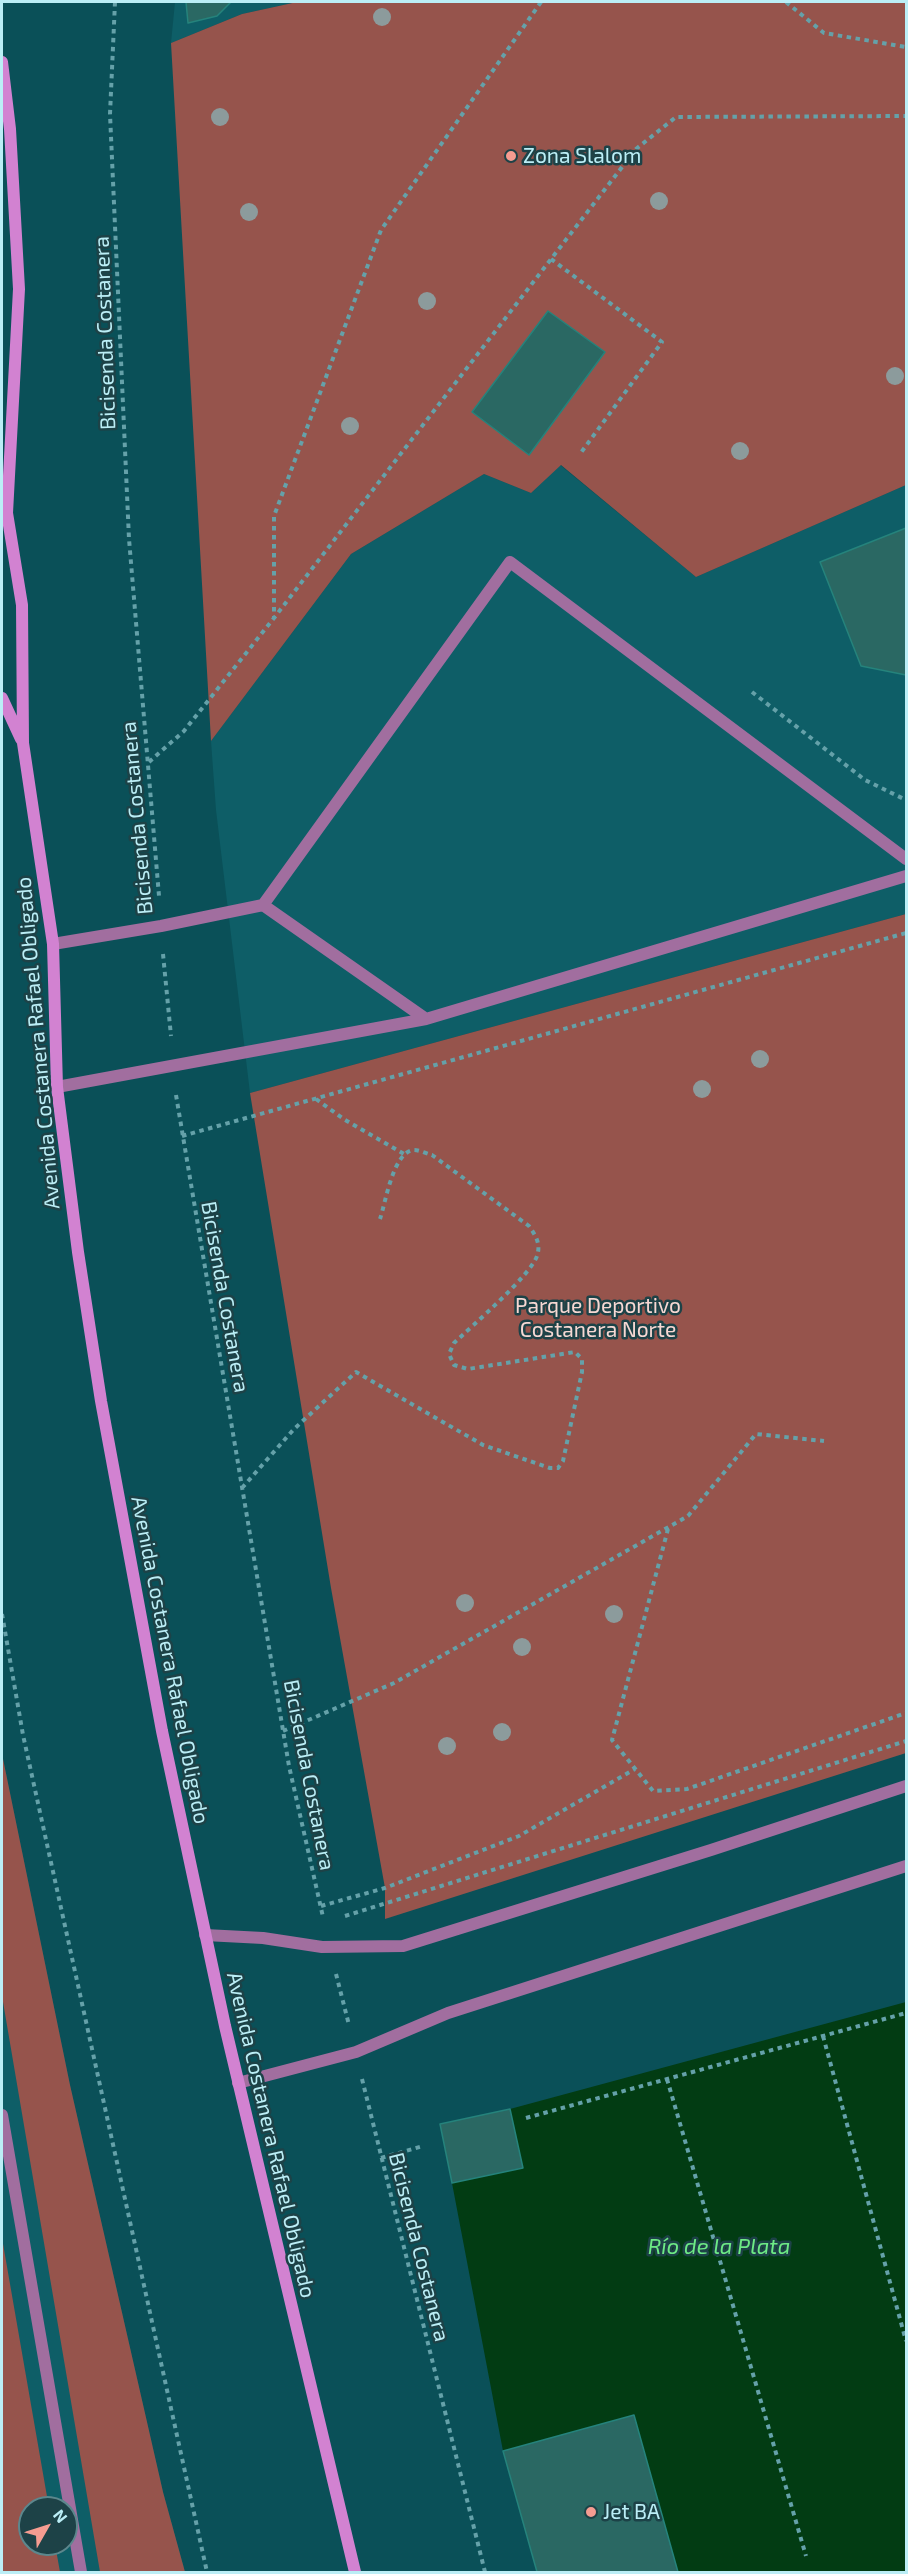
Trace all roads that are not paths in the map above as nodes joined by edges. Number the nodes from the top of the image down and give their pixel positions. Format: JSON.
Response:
{"nodes":[{"id":1,"x":2,"y":62,"type":"edge"},
{"id":2,"x":4,"y":509,"type":"edge"},
{"id":3,"x":2,"y":698,"type":"edge"},
{"id":4,"x":23,"y":743,"type":"junction"},
{"id":5,"x":906,"y":859,"type":"edge"},
{"id":6,"x":906,"y":876,"type":"edge"},
{"id":7,"x":262,"y":905,"type":"junction"},
{"id":8,"x":53,"y":944,"type":"junction"},
{"id":9,"x":426,"y":1019,"type":"junction"},
{"id":10,"x":57,"y":1087,"type":"junction"},
{"id":11,"x":906,"y":1786,"type":"edge"},
{"id":12,"x":906,"y":1866,"type":"edge"},
{"id":13,"x":205,"y":1935,"type":"junction"},
{"id":14,"x":238,"y":2083,"type":"junction"},
{"id":15,"x":2,"y":2115,"type":"edge"},
{"id":16,"x":81,"y":2572,"type":"edge"},
{"id":17,"x":355,"y":2572,"type":"edge"}],
"edges":[{"from":1,"to":2,"type":"main road","name":"Avenida Costanera Rafael Obligado"},
{"from":2,"to":4,"type":"main road","name":"Avenida Costanera Rafael Obligado"},
{"from":3,"to":4,"type":"main road","name":"Avenida Costanera Rafael Obligado"},
{"from":4,"to":8,"type":"main road","name":"Avenida Costanera Rafael Obligado"},
{"from":5,"to":7,"type":"lane"},
{"from":6,"to":9,"type":"lane"},
{"from":7,"to":8,"type":"lane"},
{"from":7,"to":9,"type":"lane"},
{"from":8,"to":10,"type":"main road","name":"Avenida Costanera Rafael Obligado"},
{"from":9,"to":10,"type":"lane"},
{"from":10,"to":13,"type":"main road","name":"Avenida Costanera Rafael Obligado"},
{"from":11,"to":13,"type":"lane"},
{"from":12,"to":14,"type":"lane"},
{"from":13,"to":14,"type":"main road","name":"Avenida Costanera Rafael Obligado"},
{"from":14,"to":17,"type":"main road","name":"Avenida Costanera Rafael Obligado"},
{"from":15,"to":16,"type":"lane"}]}
